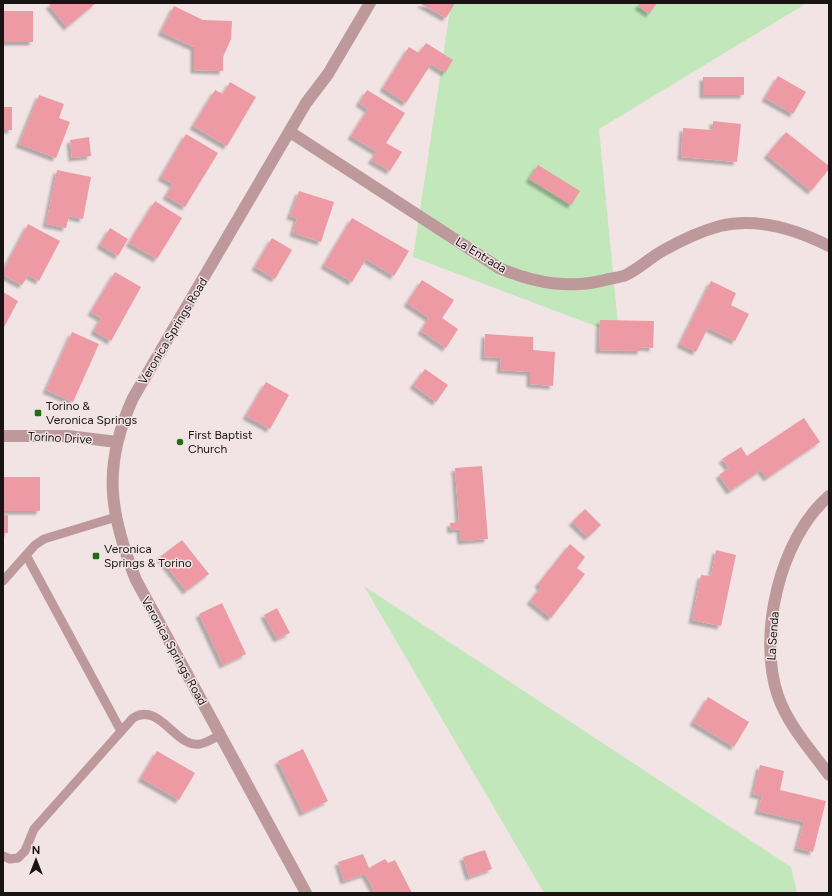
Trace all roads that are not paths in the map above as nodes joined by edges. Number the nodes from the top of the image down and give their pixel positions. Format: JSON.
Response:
{"nodes":[{"id":1,"x":370,"y":3,"type":"edge"},
{"id":2,"x":290,"y":132,"type":"junction"},
{"id":3,"x":829,"y":246,"type":"edge"},
{"id":4,"x":3,"y":436,"type":"edge"},
{"id":5,"x":117,"y":442,"type":"junction"},
{"id":6,"x":829,"y":496,"type":"edge"},
{"id":7,"x":116,"y":517,"type":"junction"},
{"id":8,"x":26,"y":555,"type":"junction"},
{"id":9,"x":3,"y":581,"type":"edge"},
{"id":10,"x":122,"y":731,"type":"junction"},
{"id":11,"x":220,"y":735,"type":"junction"},
{"id":12,"x":829,"y":775,"type":"edge"},
{"id":13,"x":3,"y":856,"type":"edge"},
{"id":14,"x":306,"y":893,"type":"edge"}],
"edges":[{"from":1,"to":2,"type":"street","name":"Veronica Springs Road"},
{"from":2,"to":3,"type":"street","name":"La Entrada"},
{"from":2,"to":5,"type":"street","name":"Veronica Springs Road"},
{"from":4,"to":5,"type":"street","name":"Torino Drive"},
{"from":5,"to":7,"type":"street","name":"Veronica Springs Road"},
{"from":6,"to":12,"type":"street","name":"La Senda"},
{"from":7,"to":8,"type":"lane"},
{"from":7,"to":11,"type":"street","name":"Veronica Springs Road"},
{"from":8,"to":9,"type":"lane"},
{"from":8,"to":10,"type":"lane"},
{"from":10,"to":11,"type":"lane"},
{"from":10,"to":13,"type":"lane"},
{"from":11,"to":14,"type":"street","name":"Veronica Springs Road"}]}
